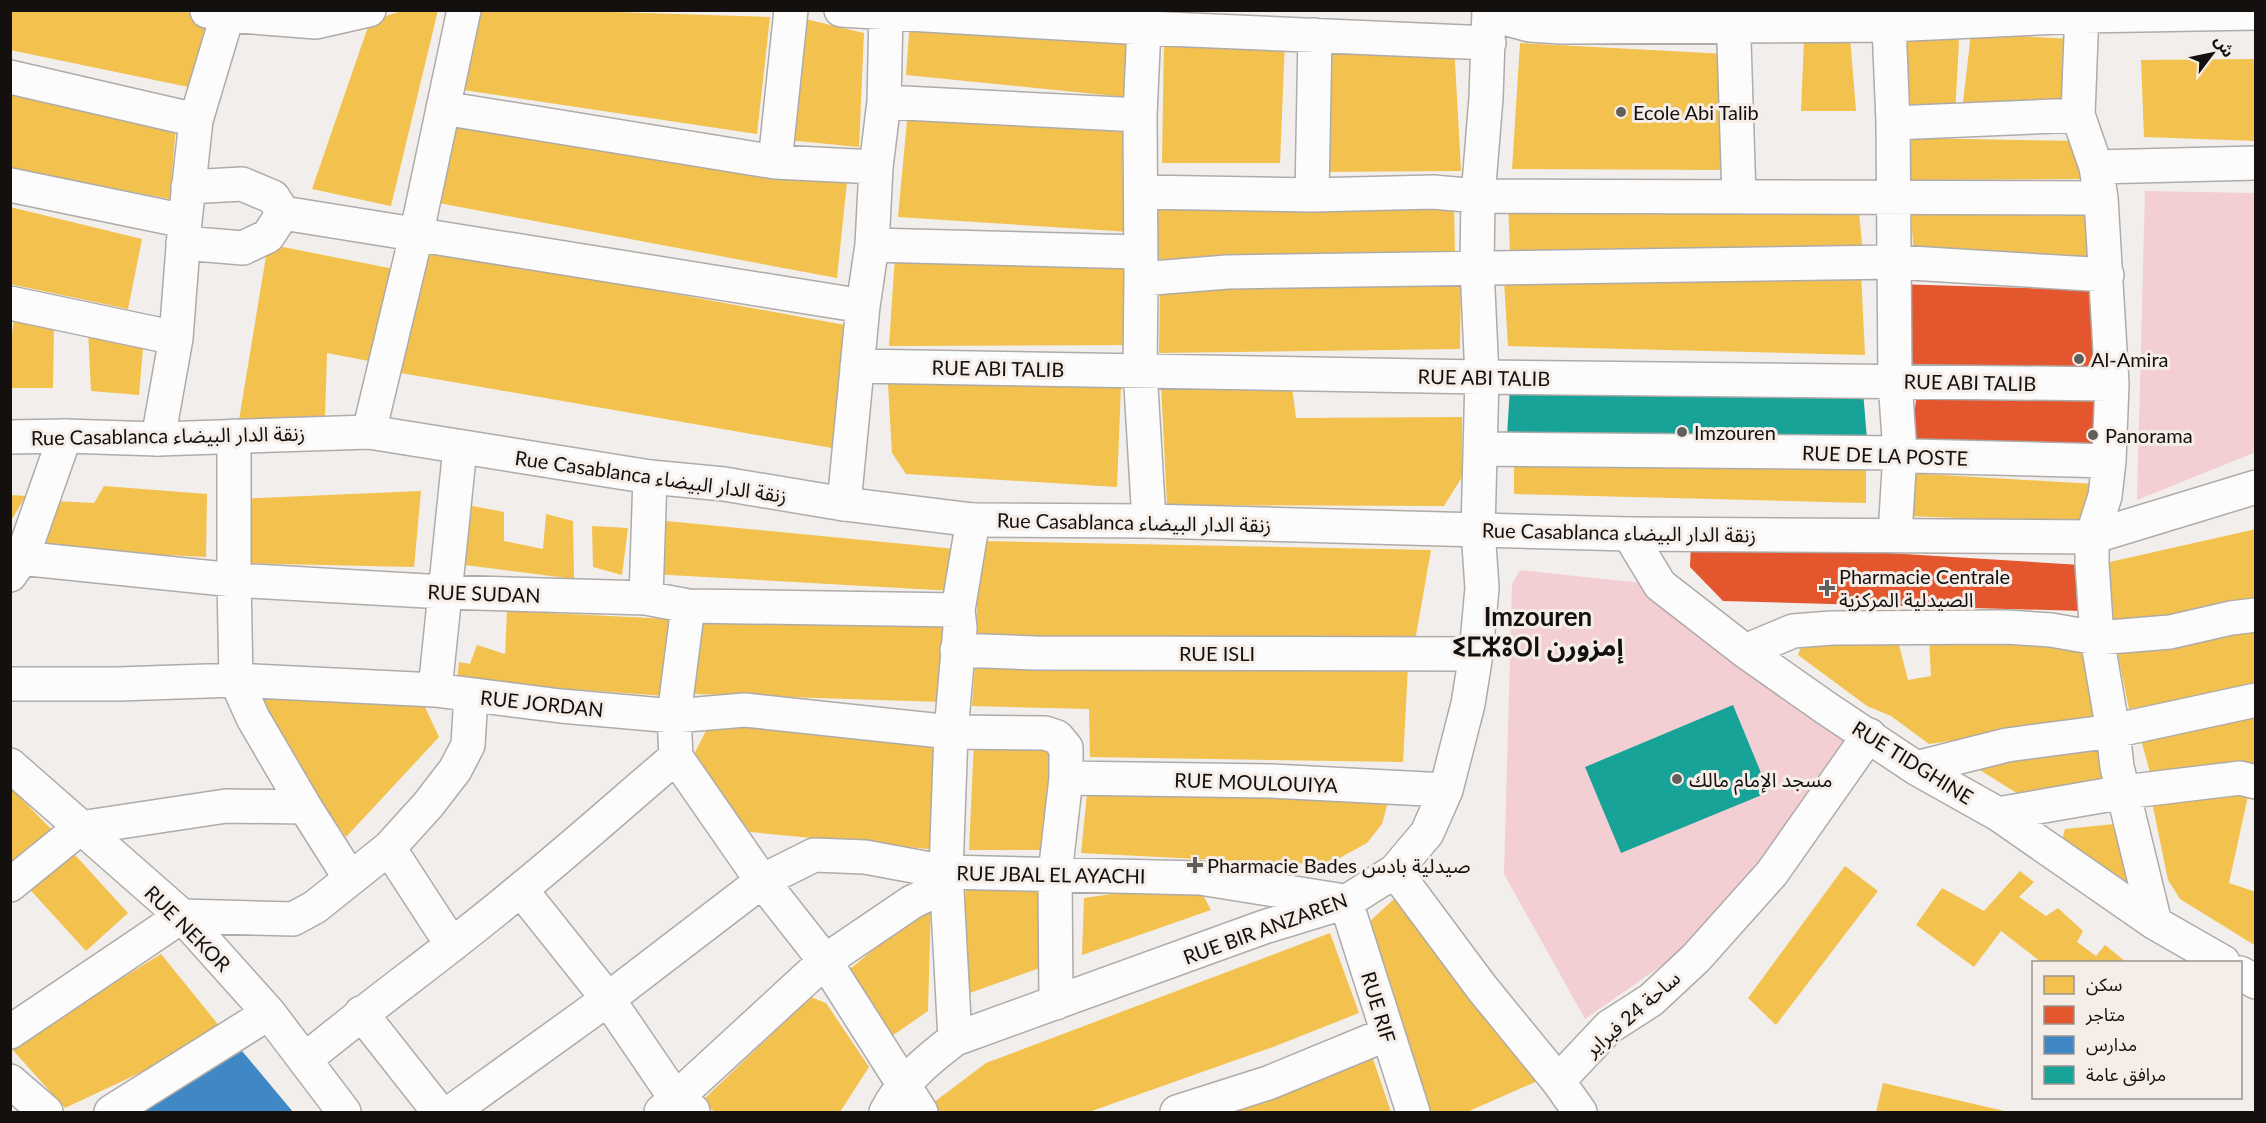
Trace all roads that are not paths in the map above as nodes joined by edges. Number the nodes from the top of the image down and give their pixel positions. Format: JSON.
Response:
{"nodes":[{"id":1,"x":369,"y":10,"type":"edge"},
{"id":2,"x":464,"y":10,"type":"edge"},
{"id":3,"x":791,"y":10,"type":"edge"},
{"id":4,"x":841,"y":10,"type":"edge"},
{"id":5,"x":221,"y":12,"type":"edge"},
{"id":6,"x":926,"y":12,"type":"edge"},
{"id":7,"x":886,"y":13,"type":"junction"},
{"id":8,"x":2082,"y":13,"type":"edge"},
{"id":9,"x":2256,"y":13,"type":"edge"},
{"id":10,"x":318,"y":16,"type":"edge"},
{"id":11,"x":1733,"y":18,"type":"edge"},
{"id":12,"x":1888,"y":18,"type":"edge"},
{"id":13,"x":1489,"y":22,"type":"edge"},
{"id":14,"x":1144,"y":28,"type":"junction"},
{"id":15,"x":1315,"y":35,"type":"junction"},
{"id":16,"x":10,"y":77,"type":"edge"},
{"id":17,"x":884,"y":102,"type":"junction"},
{"id":18,"x":442,"y":108,"type":"junction"},
{"id":19,"x":1140,"y":115,"type":"junction"},
{"id":20,"x":2078,"y":115,"type":"junction"},
{"id":21,"x":196,"y":120,"type":"junction"},
{"id":22,"x":1893,"y":123,"type":"junction"},
{"id":23,"x":775,"y":162,"type":"junction"},
{"id":24,"x":2256,"y":163,"type":"edge"},
{"id":25,"x":876,"y":167,"type":"junction"},
{"id":26,"x":2098,"y":183,"type":"junction"},
{"id":27,"x":10,"y":186,"type":"edge"},
{"id":28,"x":188,"y":187,"type":"junction"},
{"id":29,"x":1141,"y":192,"type":"junction"},
{"id":30,"x":1312,"y":195,"type":"junction"},
{"id":31,"x":1478,"y":196,"type":"junction"},
{"id":32,"x":1739,"y":197,"type":"junction"},
{"id":33,"x":1893,"y":198,"type":"junction"},
{"id":34,"x":283,"y":213,"type":"junction"},
{"id":35,"x":184,"y":232,"type":"junction"},
{"id":36,"x":416,"y":236,"type":"junction"},
{"id":37,"x":873,"y":245,"type":"junction"},
{"id":38,"x":1894,"y":262,"type":"junction"},
{"id":39,"x":1141,"y":266,"type":"junction"},
{"id":40,"x":1478,"y":267,"type":"junction"},
{"id":41,"x":2107,"y":275,"type":"junction"},
{"id":42,"x":10,"y":303,"type":"edge"},
{"id":43,"x":863,"y":306,"type":"junction"},
{"id":44,"x":176,"y":338,"type":"junction"},
{"id":45,"x":857,"y":366,"type":"junction"},
{"id":46,"x":1140,"y":370,"type":"junction"},
{"id":47,"x":1482,"y":377,"type":"junction"},
{"id":48,"x":1895,"y":381,"type":"junction"},
{"id":49,"x":2112,"y":384,"type":"junction"},
{"id":50,"x":369,"y":432,"type":"junction"},
{"id":51,"x":65,"y":436,"type":"junction"},
{"id":52,"x":234,"y":436,"type":"junction"},
{"id":53,"x":10,"y":437,"type":"edge"},
{"id":54,"x":158,"y":439,"type":"junction"},
{"id":55,"x":460,"y":448,"type":"junction"},
{"id":56,"x":1481,"y":449,"type":"junction"},
{"id":57,"x":1900,"y":453,"type":"junction"},
{"id":58,"x":2109,"y":461,"type":"junction"},
{"id":59,"x":650,"y":477,"type":"junction"},
{"id":60,"x":2256,"y":487,"type":"edge"},
{"id":61,"x":844,"y":504,"type":"junction"},
{"id":62,"x":973,"y":520,"type":"junction"},
{"id":63,"x":1149,"y":520,"type":"junction"},
{"id":64,"x":1478,"y":530,"type":"junction"},
{"id":65,"x":1629,"y":534,"type":"junction"},
{"id":66,"x":1895,"y":535,"type":"junction"},
{"id":67,"x":2092,"y":537,"type":"junction"},
{"id":68,"x":14,"y":564,"type":"edge"},
{"id":69,"x":234,"y":580,"type":"junction"},
{"id":70,"x":444,"y":592,"type":"junction"},
{"id":71,"x":646,"y":598,"type":"junction"},
{"id":72,"x":688,"y":606,"type":"junction"},
{"id":73,"x":958,"y":610,"type":"junction"},
{"id":74,"x":2256,"y":615,"type":"edge"},
{"id":75,"x":2097,"y":638,"type":"junction"},
{"id":76,"x":957,"y":650,"type":"junction"},
{"id":77,"x":1745,"y":651,"type":"junction"},
{"id":78,"x":1476,"y":654,"type":"junction"},
{"id":79,"x":236,"y":680,"type":"junction"},
{"id":80,"x":10,"y":684,"type":"edge"},
{"id":81,"x":435,"y":690,"type":"junction"},
{"id":82,"x":471,"y":695,"type":"junction"},
{"id":83,"x":2256,"y":700,"type":"edge"},
{"id":84,"x":674,"y":716,"type":"junction"},
{"id":85,"x":2114,"y":730,"type":"junction"},
{"id":86,"x":951,"y":732,"type":"junction"},
{"id":87,"x":1869,"y":735,"type":"junction"},
{"id":88,"x":676,"y":757,"type":"junction"},
{"id":89,"x":1066,"y":763,"type":"junction"},
{"id":90,"x":10,"y":765,"type":"edge"},
{"id":91,"x":1916,"y":768,"type":"junction"},
{"id":92,"x":2256,"y":782,"type":"edge"},
{"id":93,"x":1446,"y":790,"type":"junction"},
{"id":94,"x":2124,"y":792,"type":"junction"},
{"id":95,"x":305,"y":807,"type":"junction"},
{"id":96,"x":1998,"y":814,"type":"junction"},
{"id":97,"x":80,"y":828,"type":"junction"},
{"id":98,"x":389,"y":848,"type":"junction"},
{"id":99,"x":1395,"y":871,"type":"junction"},
{"id":100,"x":1055,"y":874,"type":"junction"},
{"id":101,"x":350,"y":878,"type":"junction"},
{"id":102,"x":947,"y":878,"type":"junction"},
{"id":103,"x":762,"y":881,"type":"junction"},
{"id":104,"x":10,"y":885,"type":"edge"},
{"id":105,"x":521,"y":890,"type":"junction"},
{"id":106,"x":1346,"y":902,"type":"junction"},
{"id":107,"x":182,"y":916,"type":"junction"},
{"id":108,"x":2155,"y":923,"type":"junction"},
{"id":109,"x":452,"y":945,"type":"junction"},
{"id":110,"x":825,"y":961,"type":"junction"},
{"id":111,"x":2220,"y":961,"type":"edge"},
{"id":112,"x":2242,"y":974,"type":"edge"},
{"id":113,"x":2256,"y":982,"type":"edge"},
{"id":114,"x":608,"y":999,"type":"junction"},
{"id":115,"x":1056,"y":1003,"type":"junction"},
{"id":116,"x":269,"y":1012,"type":"junction"},
{"id":117,"x":361,"y":1013,"type":"junction"},
{"id":118,"x":10,"y":1032,"type":"edge"},
{"id":119,"x":1387,"y":1034,"type":"junction"},
{"id":120,"x":955,"y":1039,"type":"junction"},
{"id":121,"x":306,"y":1059,"type":"junction"},
{"id":122,"x":10,"y":1081,"type":"edge"},
{"id":123,"x":1558,"y":1081,"type":"junction"},
{"id":124,"x":894,"y":1099,"type":"edge"},
{"id":125,"x":677,"y":1108,"type":"edge"},
{"id":126,"x":1578,"y":1112,"type":"edge"},
{"id":127,"x":46,"y":1113,"type":"edge"},
{"id":128,"x":111,"y":1113,"type":"edge"},
{"id":129,"x":344,"y":1113,"type":"edge"},
{"id":130,"x":440,"y":1113,"type":"edge"},
{"id":131,"x":451,"y":1113,"type":"edge"},
{"id":132,"x":921,"y":1113,"type":"edge"},
{"id":133,"x":1177,"y":1113,"type":"edge"},
{"id":134,"x":1413,"y":1113,"type":"edge"}],
"edges":[{"from":1,"to":10,"type":"street"},
{"from":2,"to":18,"type":"street"},
{"from":3,"to":23,"type":"street"},
{"from":4,"to":7,"type":"street"},
{"from":5,"to":10,"type":"street"},
{"from":5,"to":21,"type":"street"},
{"from":6,"to":7,"type":"street"},
{"from":6,"to":14,"type":"street"},
{"from":7,"to":17,"type":"street"},
{"from":8,"to":9,"type":"street"},
{"from":8,"to":12,"type":"street"},
{"from":8,"to":20,"type":"street"},
{"from":11,"to":12,"type":"street"},
{"from":11,"to":13,"type":"street"},
{"from":11,"to":32,"type":"street"},
{"from":12,"to":22,"type":"street"},
{"from":13,"to":15,"type":"street"},
{"from":13,"to":31,"type":"street","name":"RUE BIR ANZAREN"},
{"from":14,"to":15,"type":"street"},
{"from":14,"to":19,"type":"street"},
{"from":15,"to":30,"type":"street"},
{"from":16,"to":21,"type":"street"},
{"from":17,"to":19,"type":"street"},
{"from":17,"to":25,"type":"street"},
{"from":18,"to":23,"type":"street"},
{"from":18,"to":36,"type":"street"},
{"from":19,"to":29,"type":"street"},
{"from":20,"to":22,"type":"street"},
{"from":20,"to":26,"type":"street"},
{"from":21,"to":28,"type":"street"},
{"from":22,"to":33,"type":"street"},
{"from":23,"to":25,"type":"street"},
{"from":24,"to":26,"type":"street"},
{"from":25,"to":37,"type":"street"},
{"from":26,"to":33,"type":"street"},
{"from":26,"to":41,"type":"street"},
{"from":27,"to":35,"type":"street"},
{"from":28,"to":34,"type":"street"},
{"from":28,"to":35,"type":"street"},
{"from":29,"to":30,"type":"street"},
{"from":29,"to":39,"type":"street"},
{"from":30,"to":31,"type":"street"},
{"from":31,"to":32,"type":"street"},
{"from":31,"to":40,"type":"street","name":"RUE BIR ANZAREN"},
{"from":32,"to":33,"type":"street"},
{"from":33,"to":38,"type":"street"},
{"from":34,"to":35,"type":"street"},
{"from":34,"to":36,"type":"street"},
{"from":35,"to":44,"type":"street"},
{"from":36,"to":43,"type":"street"},
{"from":36,"to":50,"type":"street"},
{"from":37,"to":39,"type":"street"},
{"from":37,"to":43,"type":"street"},
{"from":38,"to":40,"type":"street"},
{"from":38,"to":41,"type":"street"},
{"from":38,"to":48,"type":"street"},
{"from":39,"to":40,"type":"street"},
{"from":39,"to":46,"type":"street"},
{"from":40,"to":47,"type":"street","name":"RUE BIR ANZAREN"},
{"from":41,"to":49,"type":"street"},
{"from":42,"to":44,"type":"street"},
{"from":43,"to":45,"type":"street"},
{"from":44,"to":54,"type":"street"},
{"from":45,"to":46,"type":"street","name":"RUE ABI TALIB"},
{"from":45,"to":61,"type":"street"},
{"from":46,"to":47,"type":"street","name":"RUE ABI TALIB"},
{"from":46,"to":63,"type":"street"},
{"from":47,"to":48,"type":"street","name":"RUE ABI TALIB"},
{"from":47,"to":56,"type":"street","name":"RUE BIR ANZAREN"},
{"from":48,"to":49,"type":"street","name":"RUE ABI TALIB"},
{"from":48,"to":57,"type":"street"},
{"from":49,"to":58,"type":"street"},
{"from":50,"to":52,"type":"street","name":"Rue Casablanca زنقة الدار البيضاء"},
{"from":50,"to":55,"type":"street","name":"Rue Casablanca زنقة الدار البيضاء"},
{"from":51,"to":53,"type":"street","name":"Rue Casablanca زنقة الدار البيضاء"},
{"from":51,"to":54,"type":"street","name":"Rue Casablanca زنقة الدار البيضاء"},
{"from":51,"to":68,"type":"street"},
{"from":52,"to":54,"type":"street","name":"Rue Casablanca زنقة الدار البيضاء"},
{"from":52,"to":69,"type":"street"},
{"from":55,"to":59,"type":"street","name":"Rue Casablanca زنقة الدار البيضاء"},
{"from":55,"to":70,"type":"street"},
{"from":56,"to":57,"type":"street","name":"RUE DE LA POSTE"},
{"from":56,"to":64,"type":"street","name":"RUE BIR ANZAREN"},
{"from":57,"to":58,"type":"street","name":"RUE DE LA POSTE"},
{"from":57,"to":66,"type":"street"},
{"from":58,"to":67,"type":"street"},
{"from":59,"to":61,"type":"street","name":"Rue Casablanca زنقة الدار البيضاء"},
{"from":59,"to":71,"type":"street"},
{"from":60,"to":67,"type":"street","name":"Rue Casablanca زنقة الدار البيضاء"},
{"from":61,"to":62,"type":"street","name":"Rue Casablanca زنقة الدار البيضاء"},
{"from":62,"to":63,"type":"street","name":"Rue Casablanca زنقة الدار البيضاء"},
{"from":62,"to":73,"type":"street"},
{"from":63,"to":64,"type":"street","name":"Rue Casablanca زنقة الدار البيضاء"},
{"from":64,"to":65,"type":"street","name":"Rue Casablanca زنقة الدار البيضاء"},
{"from":64,"to":78,"type":"street","name":"RUE BIR ANZAREN"},
{"from":65,"to":66,"type":"street","name":"Rue Casablanca زنقة الدار البيضاء"},
{"from":65,"to":77,"type":"street","name":"RUE TIDGHINE"},
{"from":66,"to":67,"type":"street","name":"Rue Casablanca زنقة الدار البيضاء"},
{"from":67,"to":75,"type":"street"},
{"from":68,"to":69,"type":"street","name":"RUE SUDAN"},
{"from":69,"to":70,"type":"street","name":"RUE SUDAN"},
{"from":69,"to":79,"type":"street"},
{"from":70,"to":71,"type":"street","name":"RUE SUDAN"},
{"from":70,"to":81,"type":"street"},
{"from":71,"to":72,"type":"street","name":"RUE SUDAN"},
{"from":72,"to":73,"type":"street","name":"RUE SUDAN"},
{"from":72,"to":84,"type":"street"},
{"from":73,"to":76,"type":"street"},
{"from":74,"to":75,"type":"street"},
{"from":75,"to":77,"type":"street"},
{"from":75,"to":85,"type":"street"},
{"from":76,"to":78,"type":"street","name":"RUE ISLI"},
{"from":76,"to":86,"type":"street"},
{"from":77,"to":87,"type":"street","name":"RUE TIDGHINE"},
{"from":78,"to":93,"type":"street","name":"RUE BIR ANZAREN"},
{"from":79,"to":80,"type":"street","name":"RUE JORDAN"},
{"from":79,"to":81,"type":"street","name":"RUE JORDAN"},
{"from":79,"to":95,"type":"street"},
{"from":81,"to":82,"type":"street","name":"RUE JORDAN"},
{"from":82,"to":84,"type":"street","name":"RUE JORDAN"},
{"from":82,"to":98,"type":"street"},
{"from":83,"to":85,"type":"street"},
{"from":84,"to":86,"type":"street","name":"RUE JORDAN"},
{"from":84,"to":88,"type":"street"},
{"from":85,"to":91,"type":"street"},
{"from":85,"to":94,"type":"street"},
{"from":86,"to":89,"type":"street","name":"RUE JORDAN"},
{"from":86,"to":102,"type":"street"},
{"from":87,"to":91,"type":"street","name":"RUE TIDGHINE"},
{"from":87,"to":123,"type":"street","name":"ساحة 24 فبراير"},
{"from":88,"to":103,"type":"street"},
{"from":88,"to":105,"type":"street"},
{"from":89,"to":93,"type":"street","name":"RUE MOULOUIYA"},
{"from":89,"to":100,"type":"street"},
{"from":90,"to":97,"type":"street","name":"RUE NEKOR"},
{"from":91,"to":96,"type":"street","name":"RUE TIDGHINE"},
{"from":92,"to":94,"type":"street"},
{"from":93,"to":99,"type":"street","name":"RUE BIR ANZAREN"},
{"from":94,"to":96,"type":"street"},
{"from":94,"to":108,"type":"street"},
{"from":95,"to":97,"type":"street"},
{"from":95,"to":101,"type":"street"},
{"from":96,"to":108,"type":"street","name":"RUE TIDGHINE"},
{"from":97,"to":104,"type":"street"},
{"from":97,"to":107,"type":"street","name":"RUE NEKOR"},
{"from":98,"to":101,"type":"street"},
{"from":98,"to":109,"type":"street"},
{"from":99,"to":106,"type":"street","name":"RUE BIR ANZAREN"},
{"from":99,"to":123,"type":"street"},
{"from":100,"to":102,"type":"street","name":"RUE JBAL EL AYACHI"},
{"from":100,"to":106,"type":"street","name":"RUE JBAL EL AYACHI"},
{"from":100,"to":115,"type":"street"},
{"from":101,"to":107,"type":"street"},
{"from":102,"to":103,"type":"street","name":"RUE JBAL EL AYACHI"},
{"from":102,"to":110,"type":"street"},
{"from":102,"to":120,"type":"street"},
{"from":103,"to":110,"type":"street"},
{"from":103,"to":114,"type":"street","name":"RUE JBAL EL AYACHI"},
{"from":105,"to":109,"type":"street"},
{"from":105,"to":114,"type":"street"},
{"from":106,"to":115,"type":"street","name":"RUE BIR ANZAREN"},
{"from":106,"to":119,"type":"street","name":"RUE RIF"},
{"from":107,"to":116,"type":"street","name":"RUE NEKOR"},
{"from":107,"to":118,"type":"street"},
{"from":108,"to":111,"type":"street","name":"RUE TIDGHINE"},
{"from":109,"to":117,"type":"street"},
{"from":110,"to":124,"type":"street"},
{"from":110,"to":125,"type":"street"},
{"from":112,"to":113,"type":"street"},
{"from":114,"to":125,"type":"street"},
{"from":114,"to":131,"type":"street","name":"RUE JBAL EL AYACHI"},
{"from":115,"to":120,"type":"street","name":"RUE BIR ANZAREN"},
{"from":116,"to":121,"type":"street","name":"RUE NEKOR"},
{"from":116,"to":128,"type":"street"},
{"from":117,"to":121,"type":"street"},
{"from":117,"to":130,"type":"street"},
{"from":119,"to":133,"type":"street"},
{"from":119,"to":134,"type":"street","name":"RUE RIF"},
{"from":120,"to":124,"type":"street","name":"RUE BIR ANZAREN"},
{"from":121,"to":129,"type":"street","name":"RUE NEKOR"},
{"from":122,"to":127,"type":"street"},
{"from":123,"to":126,"type":"street"},
{"from":124,"to":132,"type":"street"}]}
